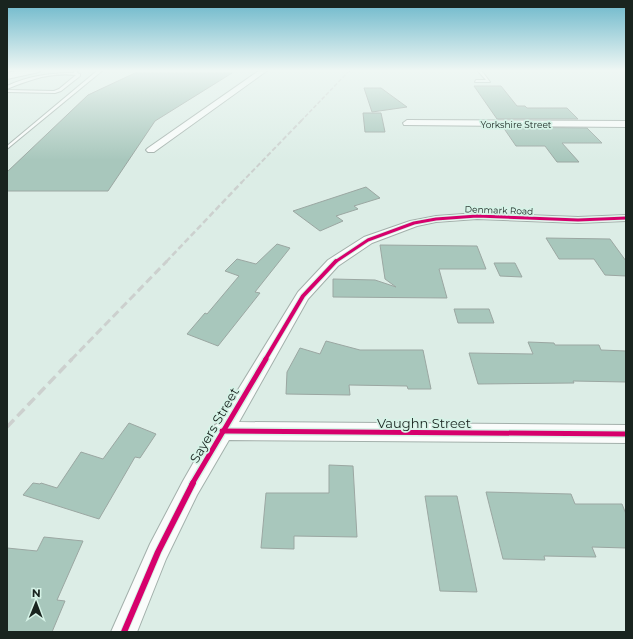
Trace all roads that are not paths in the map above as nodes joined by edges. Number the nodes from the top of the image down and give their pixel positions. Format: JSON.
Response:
{"nodes":[{"id":1,"x":65,"y":100,"type":"edge"},
{"id":2,"x":223,"y":100,"type":"edge"},
{"id":3,"x":407,"y":123,"type":"dead end"},
{"id":4,"x":626,"y":124,"type":"edge"},
{"id":5,"x":7,"y":148,"type":"edge"},
{"id":6,"x":151,"y":150,"type":"dead end"},
{"id":7,"x":626,"y":218,"type":"edge"},
{"id":8,"x":353,"y":248,"type":"joint"},
{"id":9,"x":222,"y":431,"type":"junction"},
{"id":10,"x":626,"y":434,"type":"edge"},
{"id":11,"x":124,"y":632,"type":"edge"}],
"edges":[{"from":1,"to":5,"type":"lane"},
{"from":2,"to":6,"type":"street"},
{"from":3,"to":4,"type":"street","name":"Yorkshire Street"},
{"from":7,"to":8,"type":"street","name":"Denmark Road"},
{"from":8,"to":9,"type":"street","name":"Sayers Street"},
{"from":9,"to":10,"type":"street","name":"Vaughn Street"},
{"from":9,"to":11,"type":"street","name":"Sayers Street"}]}
